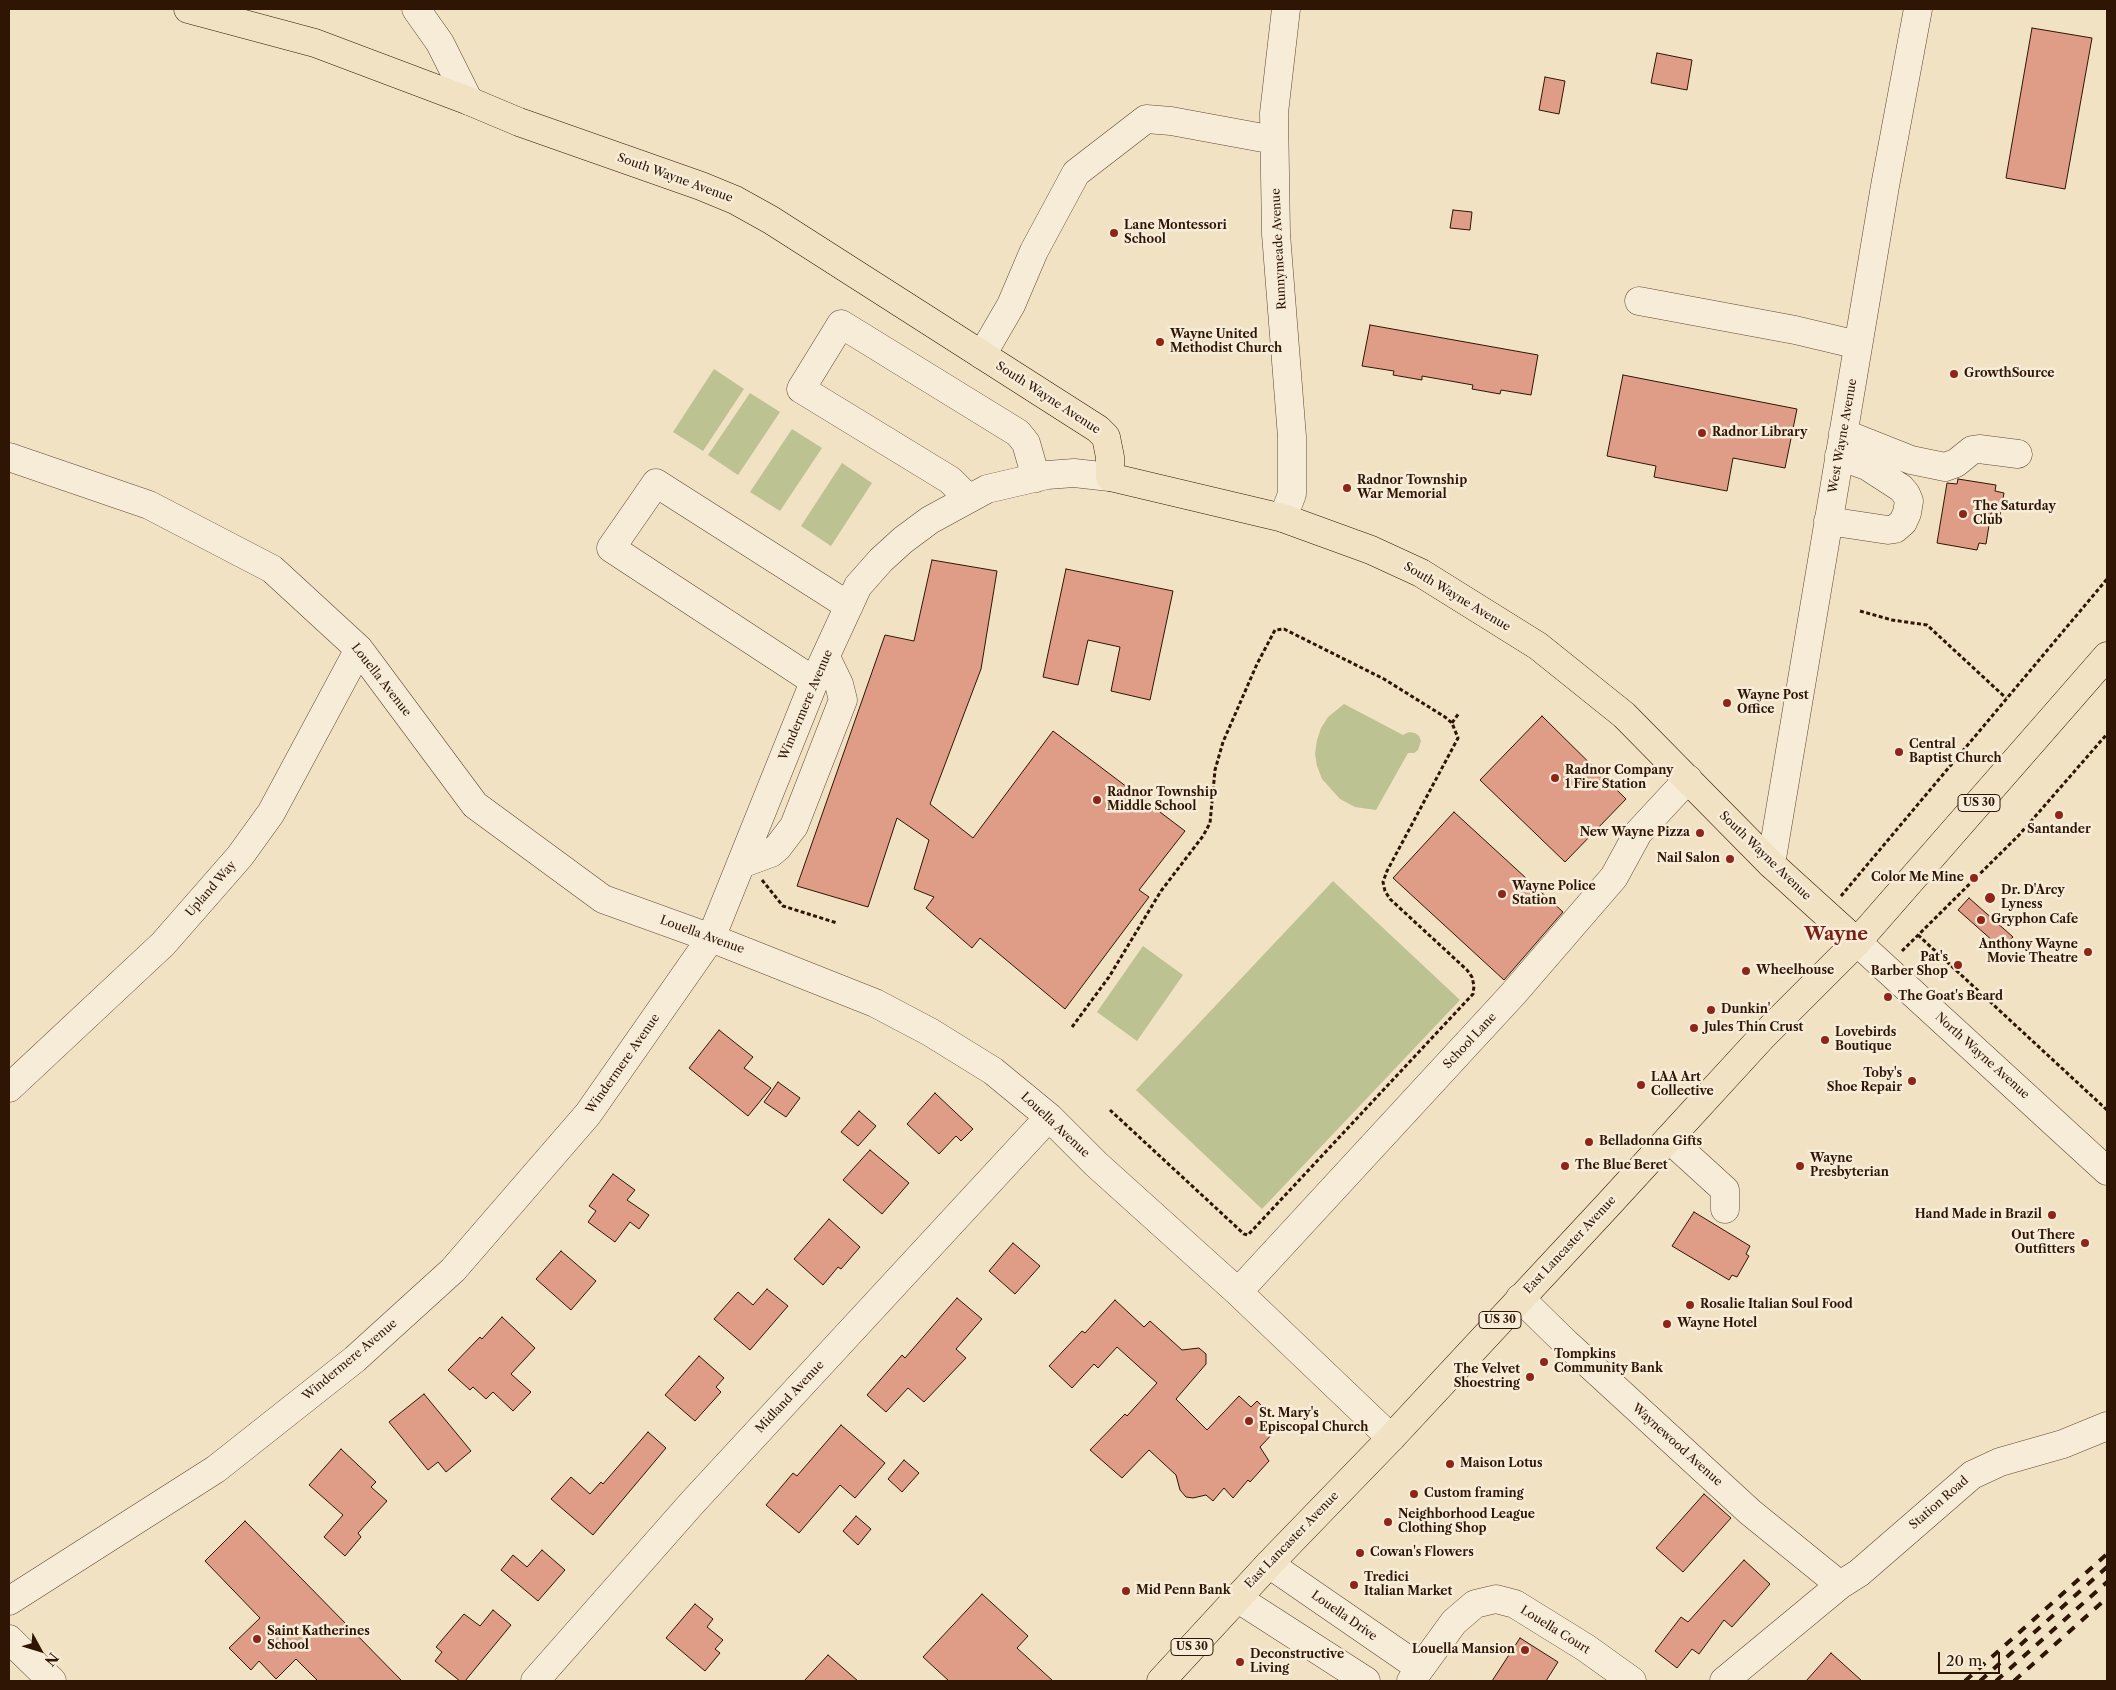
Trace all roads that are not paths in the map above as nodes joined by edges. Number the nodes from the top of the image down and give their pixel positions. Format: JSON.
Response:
{"nodes":[{"id":1,"x":188,"y":9,"type":"edge"},
{"id":2,"x":416,"y":9,"type":"edge"},
{"id":3,"x":1286,"y":9,"type":"edge"},
{"id":4,"x":1918,"y":9,"type":"edge"},
{"id":5,"x":469,"y":101,"type":"junction"},
{"id":6,"x":1274,"y":140,"type":"junction"},
{"id":7,"x":1639,"y":301,"type":"dead end"},
{"id":8,"x":1858,"y":345,"type":"junction"},
{"id":9,"x":982,"y":355,"type":"junction"},
{"id":10,"x":1841,"y":444,"type":"junction"},
{"id":11,"x":2018,"y":454,"type":"dead end"},
{"id":12,"x":9,"y":456,"type":"edge"},
{"id":13,"x":1110,"y":477,"type":"junction"},
{"id":14,"x":1036,"y":478,"type":"junction"},
{"id":15,"x":968,"y":498,"type":"junction"},
{"id":16,"x":1284,"y":518,"type":"junction"},
{"id":17,"x":1828,"y":521,"type":"junction"},
{"id":18,"x":849,"y":606,"type":"junction"},
{"id":19,"x":359,"y":649,"type":"junction"},
{"id":20,"x":2107,"y":656,"type":"edge"},
{"id":21,"x":826,"y":657,"type":"junction"},
{"id":22,"x":814,"y":682,"type":"junction"},
{"id":23,"x":1688,"y":779,"type":"junction"},
{"id":24,"x":1771,"y":864,"type":"junction"},
{"id":25,"x":751,"y":871,"type":"junction"},
{"id":26,"x":711,"y":938,"type":"junction"},
{"id":27,"x":1857,"y":942,"type":"junction"},
{"id":28,"x":11,"y":1082,"type":"edge"},
{"id":29,"x":1049,"y":1117,"type":"junction"},
{"id":30,"x":1669,"y":1138,"type":"junction"},
{"id":31,"x":2107,"y":1171,"type":"edge"},
{"id":32,"x":1725,"y":1209,"type":"dead end"},
{"id":33,"x":1238,"y":1292,"type":"junction"},
{"id":34,"x":1520,"y":1298,"type":"junction"},
{"id":35,"x":2107,"y":1426,"type":"edge"},
{"id":36,"x":1391,"y":1438,"type":"junction"},
{"id":37,"x":1269,"y":1564,"type":"junction"},
{"id":38,"x":1840,"y":1585,"type":"junction"},
{"id":39,"x":1237,"y":1598,"type":"junction"},
{"id":40,"x":9,"y":1601,"type":"edge"},
{"id":41,"x":9,"y":1639,"type":"edge"},
{"id":42,"x":1416,"y":1675,"type":"edge"},
{"id":43,"x":1616,"y":1677,"type":"edge"},
{"id":44,"x":52,"y":1681,"type":"edge"},
{"id":45,"x":535,"y":1681,"type":"edge"},
{"id":46,"x":1161,"y":1681,"type":"edge"},
{"id":47,"x":1366,"y":1681,"type":"edge"},
{"id":48,"x":1724,"y":1681,"type":"edge"}],
"edges":[{"from":1,"to":5,"type":"main road","name":"South Wayne Avenue"},
{"from":2,"to":5,"type":"street"},
{"from":3,"to":6,"type":"street","name":"Runnymeade Avenue"},
{"from":4,"to":8,"type":"street","name":"West Wayne Avenue"},
{"from":5,"to":9,"type":"main road","name":"South Wayne Avenue"},
{"from":6,"to":9,"type":"street"},
{"from":6,"to":16,"type":"street","name":"Runnymeade Avenue"},
{"from":7,"to":8,"type":"street"},
{"from":8,"to":10,"type":"street","name":"West Wayne Avenue"},
{"from":9,"to":13,"type":"main road","name":"South Wayne Avenue"},
{"from":10,"to":11,"type":"street"},
{"from":10,"to":17,"type":"street","name":"West Wayne Avenue"},
{"from":10,"to":17,"type":"street"},
{"from":12,"to":19,"type":"street","name":"Louella Avenue"},
{"from":13,"to":14,"type":"street","name":"Windermere Avenue"},
{"from":13,"to":16,"type":"main road","name":"South Wayne Avenue"},
{"from":14,"to":15,"type":"street","name":"Windermere Avenue"},
{"from":14,"to":15,"type":"street"},
{"from":15,"to":18,"type":"street","name":"Windermere Avenue"},
{"from":16,"to":23,"type":"main road","name":"South Wayne Avenue"},
{"from":17,"to":24,"type":"street","name":"West Wayne Avenue"},
{"from":18,"to":21,"type":"street","name":"Windermere Avenue"},
{"from":18,"to":22,"type":"street"},
{"from":19,"to":26,"type":"street","name":"Louella Avenue"},
{"from":19,"to":28,"type":"street","name":"Upland Way"},
{"from":20,"to":27,"type":"main road","number":"US 30"},
{"from":21,"to":22,"type":"street","name":"Windermere Avenue"},
{"from":21,"to":25,"type":"street"},
{"from":22,"to":25,"type":"street","name":"Windermere Avenue"},
{"from":23,"to":24,"type":"main road","name":"South Wayne Avenue"},
{"from":23,"to":33,"type":"street","name":"School Lane"},
{"from":24,"to":27,"type":"main road","name":"South Wayne Avenue"},
{"from":25,"to":26,"type":"street","name":"Windermere Avenue"},
{"from":26,"to":29,"type":"street","name":"Louella Avenue"},
{"from":26,"to":40,"type":"street","name":"Windermere Avenue"},
{"from":27,"to":30,"type":"main road","name":"East Lancaster Avenue","number":"US 30"},
{"from":27,"to":31,"type":"street","name":"North Wayne Avenue"},
{"from":29,"to":33,"type":"street","name":"Louella Avenue"},
{"from":29,"to":45,"type":"street","name":"Midland Avenue"},
{"from":30,"to":32,"type":"street"},
{"from":30,"to":34,"type":"main road","name":"East Lancaster Avenue","number":"US 30"},
{"from":33,"to":36,"type":"street","name":"Louella Avenue"},
{"from":34,"to":36,"type":"main road","name":"East Lancaster Avenue","number":"US 30"},
{"from":34,"to":38,"type":"street","name":"Waynewood Avenue"},
{"from":35,"to":38,"type":"street","name":"Station Road"},
{"from":36,"to":37,"type":"main road","name":"East Lancaster Avenue","number":"US 30"},
{"from":37,"to":39,"type":"main road","name":"East Lancaster Avenue","number":"US 30"},
{"from":37,"to":42,"type":"street","name":"Louella Drive"},
{"from":38,"to":48,"type":"street"},
{"from":39,"to":46,"type":"main road","name":"East Lancaster Avenue","number":"US 30"},
{"from":39,"to":47,"type":"street"},
{"from":41,"to":44,"type":"street"},
{"from":42,"to":43,"type":"street","name":"Louella Court"}]}
